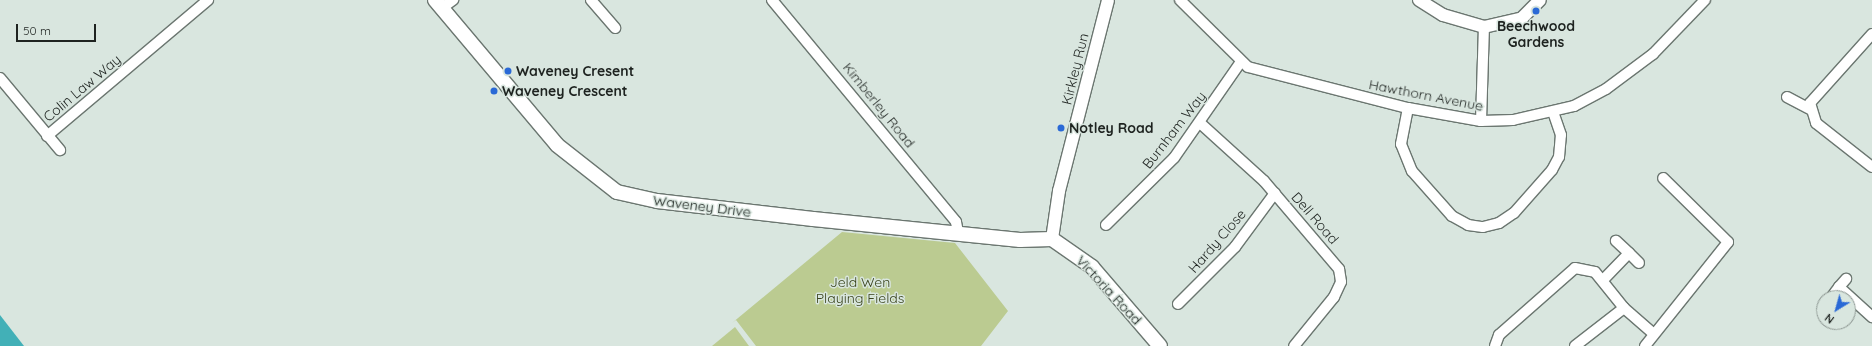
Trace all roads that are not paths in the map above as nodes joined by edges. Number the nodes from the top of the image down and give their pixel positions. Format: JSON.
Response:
{"nodes":[{"id":1,"x":208,"y":0,"type":"edge"},
{"id":2,"x":591,"y":0,"type":"edge"},
{"id":3,"x":772,"y":0,"type":"edge"},
{"id":4,"x":1108,"y":0,"type":"edge"},
{"id":5,"x":1181,"y":0,"type":"edge"},
{"id":6,"x":1420,"y":0,"type":"edge"},
{"id":7,"x":1540,"y":0,"type":"edge"},
{"id":8,"x":1705,"y":0,"type":"edge"},
{"id":9,"x":444,"y":3,"type":"edge"},
{"id":10,"x":1484,"y":27,"type":"junction"},
{"id":11,"x":615,"y":28,"type":"dead end"},
{"id":12,"x":1872,"y":34,"type":"edge"},
{"id":13,"x":1240,"y":63,"type":"junction"},
{"id":14,"x":0,"y":78,"type":"edge"},
{"id":15,"x":1786,"y":97,"type":"dead end"},
{"id":16,"x":1408,"y":108,"type":"junction"},
{"id":17,"x":1810,"y":110,"type":"junction"},
{"id":18,"x":1553,"y":112,"type":"junction"},
{"id":19,"x":1481,"y":121,"type":"junction"},
{"id":20,"x":1200,"y":123,"type":"junction"},
{"id":21,"x":47,"y":136,"type":"junction"},
{"id":22,"x":60,"y":150,"type":"dead end"},
{"id":23,"x":1872,"y":167,"type":"edge"},
{"id":24,"x":1663,"y":178,"type":"dead end"},
{"id":25,"x":1275,"y":193,"type":"junction"},
{"id":26,"x":1106,"y":225,"type":"dead end"},
{"id":27,"x":958,"y":232,"type":"junction"},
{"id":28,"x":1052,"y":240,"type":"junction"},
{"id":29,"x":1616,"y":242,"type":"dead end"},
{"id":30,"x":1629,"y":253,"type":"junction"},
{"id":31,"x":1639,"y":263,"type":"dead end"},
{"id":32,"x":1846,"y":279,"type":"dead end"},
{"id":33,"x":1602,"y":280,"type":"junction"},
{"id":34,"x":1839,"y":287,"type":"junction"},
{"id":35,"x":1837,"y":290,"type":"edge"},
{"id":36,"x":1178,"y":304,"type":"dead end"},
{"id":37,"x":1624,"y":308,"type":"junction"},
{"id":38,"x":1872,"y":317,"type":"edge"},
{"id":39,"x":1653,"y":333,"type":"junction"},
{"id":40,"x":1160,"y":346,"type":"edge"},
{"id":41,"x":1294,"y":346,"type":"edge"},
{"id":42,"x":1495,"y":346,"type":"edge"},
{"id":43,"x":1575,"y":346,"type":"edge"},
{"id":44,"x":1645,"y":346,"type":"edge"}],
"edges":[{"from":1,"to":21,"type":"street","name":"Colin Law Way"},
{"from":2,"to":11,"type":"street"},
{"from":3,"to":27,"type":"street","name":"Kimberley Road"},
{"from":4,"to":28,"type":"street","name":"Kirkley Run"},
{"from":5,"to":13,"type":"street"},
{"from":6,"to":10,"type":"street"},
{"from":7,"to":10,"type":"street"},
{"from":8,"to":18,"type":"street","name":"Hawthorn Avenue"},
{"from":9,"to":27,"type":"main road","name":"Waveney Drive"},
{"from":10,"to":19,"type":"street"},
{"from":12,"to":17,"type":"street"},
{"from":13,"to":16,"type":"street","name":"Hawthorn Avenue"},
{"from":13,"to":20,"type":"street","name":"Burnham Way"},
{"from":14,"to":21,"type":"street"},
{"from":15,"to":17,"type":"street"},
{"from":16,"to":18,"type":"street"},
{"from":16,"to":19,"type":"street","name":"Hawthorn Avenue"},
{"from":17,"to":23,"type":"street"},
{"from":18,"to":19,"type":"street","name":"Hawthorn Avenue"},
{"from":20,"to":25,"type":"street","name":"Dell Road"},
{"from":20,"to":26,"type":"street","name":"Burnham Way"},
{"from":21,"to":22,"type":"street"},
{"from":24,"to":39,"type":"street"},
{"from":25,"to":36,"type":"street","name":"Hardy Close"},
{"from":25,"to":41,"type":"street","name":"Dell Road"},
{"from":27,"to":28,"type":"main road","name":"Waveney Drive"},
{"from":28,"to":40,"type":"main road","name":"Victoria Road"},
{"from":29,"to":30,"type":"street"},
{"from":30,"to":31,"type":"street"},
{"from":30,"to":33,"type":"street"},
{"from":32,"to":34,"type":"street"},
{"from":33,"to":37,"type":"street"},
{"from":33,"to":42,"type":"street"},
{"from":34,"to":35,"type":"street"},
{"from":34,"to":38,"type":"street"},
{"from":37,"to":39,"type":"street"},
{"from":37,"to":43,"type":"street"},
{"from":39,"to":44,"type":"street"}]}
